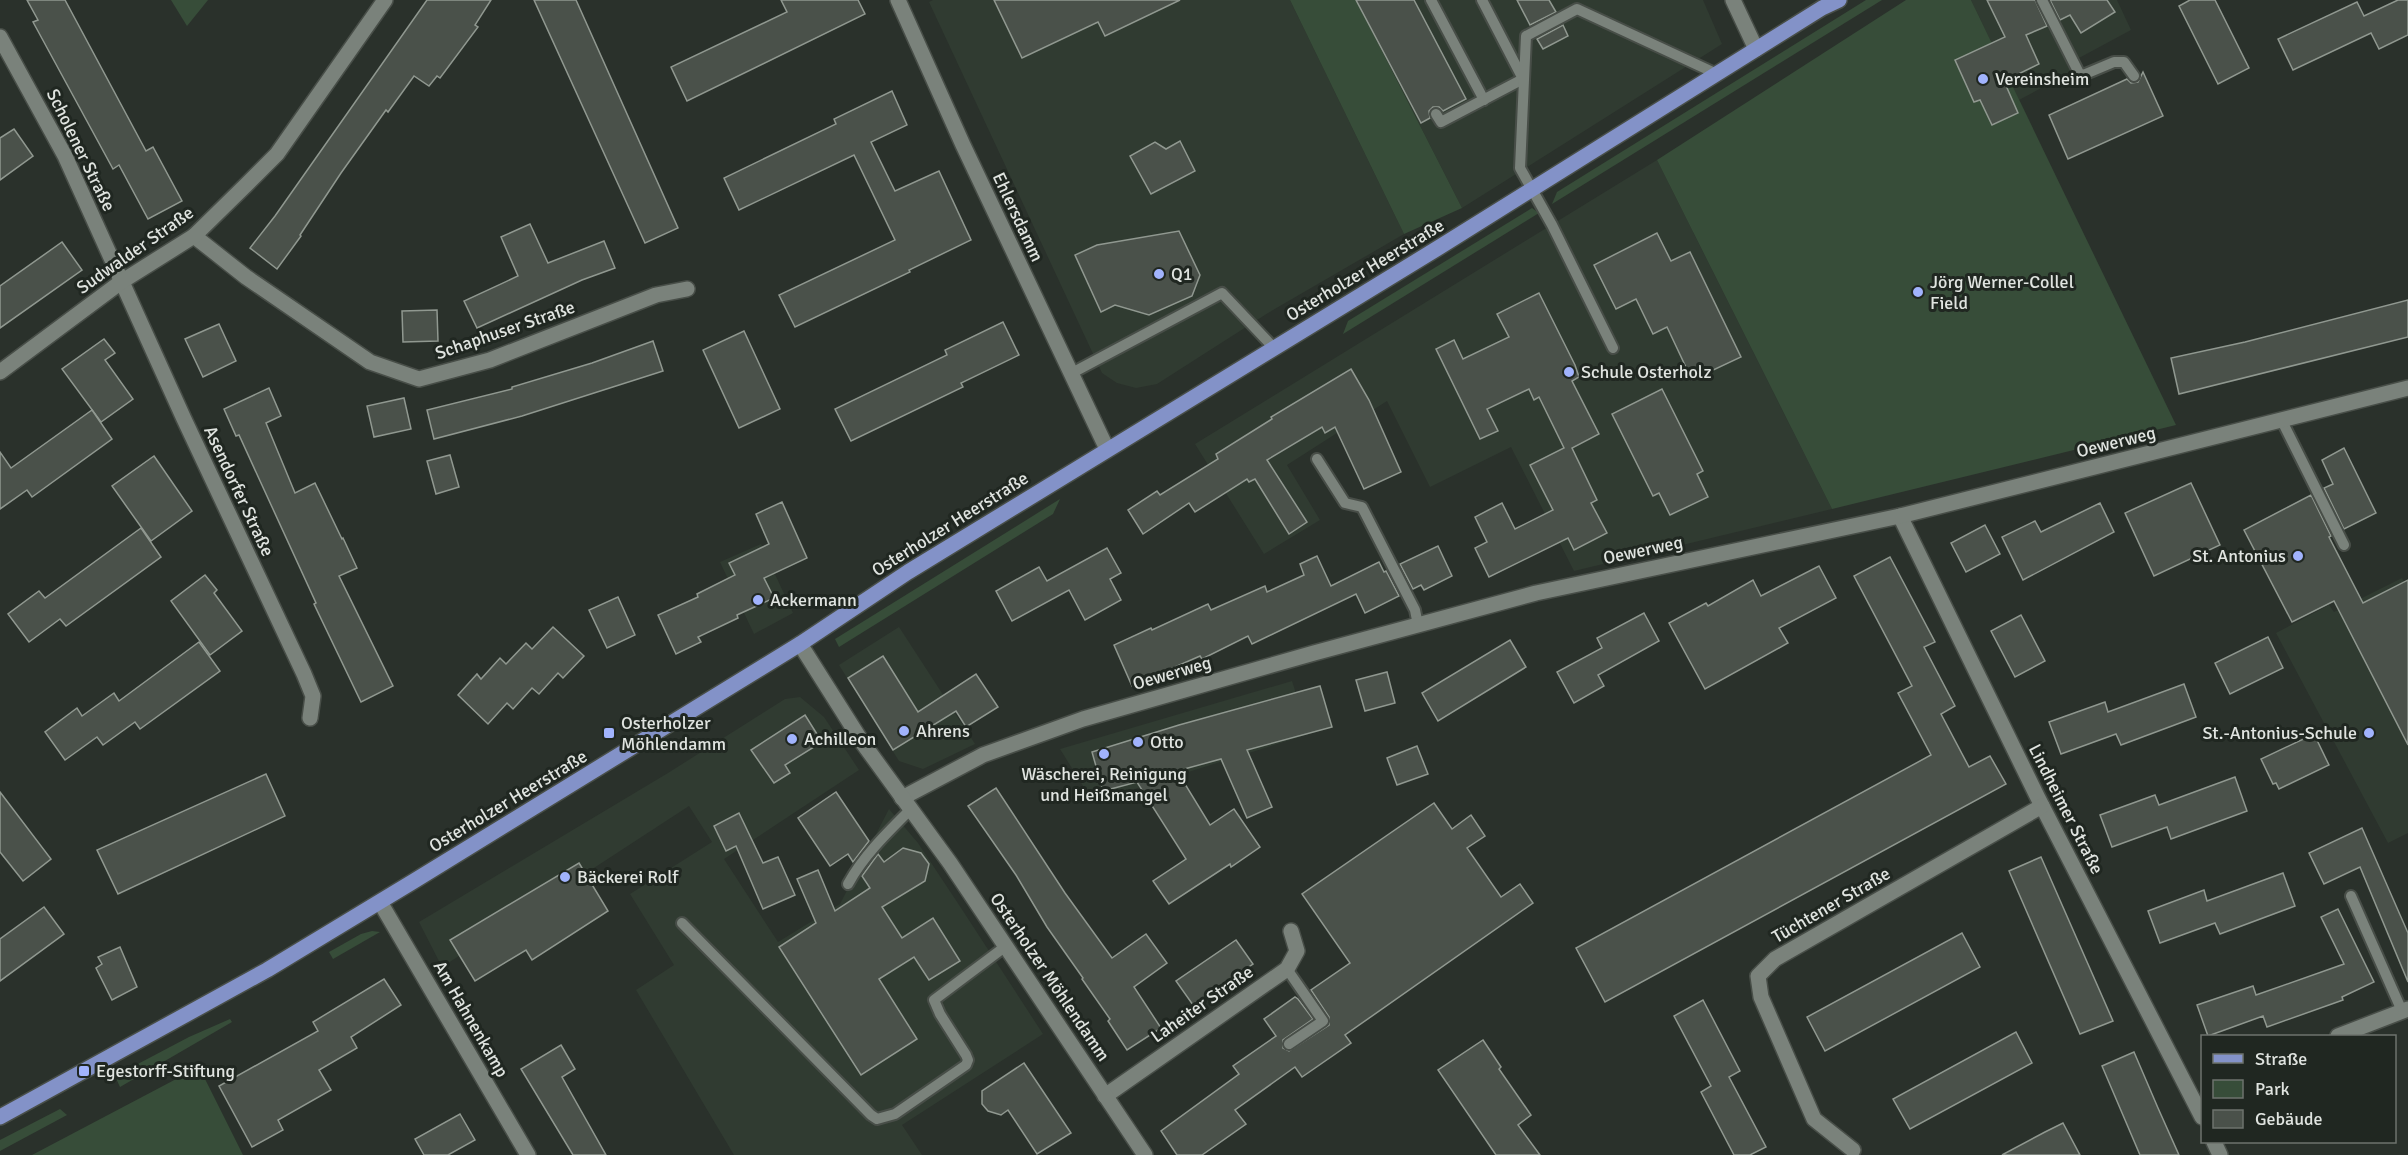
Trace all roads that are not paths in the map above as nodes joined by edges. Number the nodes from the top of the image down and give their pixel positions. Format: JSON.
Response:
{"nodes":[{"id":1,"x":385,"y":0,"type":"edge"},
{"id":2,"x":898,"y":0,"type":"edge"},
{"id":3,"x":1431,"y":0,"type":"edge"},
{"id":4,"x":1482,"y":0,"type":"edge"},
{"id":5,"x":1733,"y":0,"type":"edge"},
{"id":6,"x":1839,"y":0,"type":"edge"},
{"id":7,"x":2042,"y":0,"type":"edge"},
{"id":8,"x":1825,"y":4,"type":"edge"},
{"id":9,"x":0,"y":37,"type":"edge"},
{"id":10,"x":1756,"y":49,"type":"junction"},
{"id":11,"x":1717,"y":74,"type":"junction"},
{"id":12,"x":2134,"y":76,"type":"dead end"},
{"id":13,"x":1523,"y":79,"type":"junction"},
{"id":14,"x":1484,"y":100,"type":"junction"},
{"id":15,"x":1436,"y":114,"type":"dead end"},
{"id":16,"x":1531,"y":190,"type":"junction"},
{"id":17,"x":194,"y":236,"type":"junction"},
{"id":18,"x":121,"y":282,"type":"junction"},
{"id":19,"x":687,"y":289,"type":"dead end"},
{"id":20,"x":1274,"y":348,"type":"junction"},
{"id":21,"x":1613,"y":348,"type":"dead end"},
{"id":22,"x":0,"y":372,"type":"edge"},
{"id":23,"x":1072,"y":373,"type":"junction"},
{"id":24,"x":2408,"y":388,"type":"edge"},
{"id":25,"x":2283,"y":421,"type":"junction"},
{"id":26,"x":1107,"y":449,"type":"junction"},
{"id":27,"x":1317,"y":459,"type":"dead end"},
{"id":28,"x":1900,"y":516,"type":"junction"},
{"id":29,"x":2344,"y":545,"type":"dead end"},
{"id":30,"x":1418,"y":625,"type":"junction"},
{"id":31,"x":800,"y":644,"type":"junction"},
{"id":32,"x":310,"y":718,"type":"dead end"},
{"id":33,"x":906,"y":804,"type":"junction"},
{"id":34,"x":2042,"y":806,"type":"junction"},
{"id":35,"x":848,"y":884,"type":"dead end"},
{"id":36,"x":2351,"y":896,"type":"dead end"},
{"id":37,"x":380,"y":902,"type":"junction"},
{"id":38,"x":682,"y":923,"type":"dead end"},
{"id":39,"x":1291,"y":931,"type":"dead end"},
{"id":40,"x":1006,"y":946,"type":"junction"},
{"id":41,"x":1287,"y":969,"type":"junction"},
{"id":42,"x":2405,"y":1010,"type":"edge"},
{"id":43,"x":2341,"y":1035,"type":"edge"},
{"id":44,"x":1289,"y":1044,"type":"dead end"},
{"id":45,"x":2197,"y":1090,"type":"edge"},
{"id":46,"x":1105,"y":1095,"type":"junction"},
{"id":47,"x":2201,"y":1112,"type":"edge"},
{"id":48,"x":0,"y":1116,"type":"edge"},
{"id":49,"x":1853,"y":1150,"type":"dead end"},
{"id":50,"x":528,"y":1155,"type":"edge"},
{"id":51,"x":1145,"y":1155,"type":"edge"}],
"edges":[{"from":1,"to":17,"type":"street","name":"Sudwalder Straße"},
{"from":2,"to":23,"type":"street","name":"Ehlersdamm"},
{"from":3,"to":14,"type":"lane"},
{"from":4,"to":13,"type":"lane"},
{"from":5,"to":10,"type":"street"},
{"from":6,"to":8,"type":"main road","name":"Osterholzer Heerstraße"},
{"from":7,"to":12,"type":"lane"},
{"from":8,"to":10,"type":"main road","name":"Osterholzer Heerstraße"},
{"from":9,"to":18,"type":"street","name":"Scholener Straße"},
{"from":10,"to":11,"type":"main road","name":"Osterholzer Heerstraße"},
{"from":11,"to":13,"type":"lane"},
{"from":11,"to":16,"type":"main road","name":"Osterholzer Heerstraße"},
{"from":13,"to":14,"type":"lane"},
{"from":13,"to":16,"type":"lane"},
{"from":14,"to":15,"type":"lane"},
{"from":16,"to":20,"type":"main road","name":"Osterholzer Heerstraße"},
{"from":16,"to":21,"type":"lane"},
{"from":17,"to":18,"type":"street","name":"Sudwalder Straße"},
{"from":17,"to":19,"type":"street","name":"Schaphuser Straße"},
{"from":18,"to":22,"type":"street","name":"Sudwalder Straße"},
{"from":18,"to":32,"type":"street","name":"Asendorfer Straße"},
{"from":20,"to":23,"type":"lane"},
{"from":20,"to":26,"type":"main road","name":"Osterholzer Heerstraße"},
{"from":23,"to":26,"type":"street","name":"Ehlersdamm"},
{"from":24,"to":25,"type":"street","name":"Oewerweg"},
{"from":25,"to":28,"type":"street","name":"Oewerweg"},
{"from":25,"to":29,"type":"lane"},
{"from":26,"to":31,"type":"main road","name":"Osterholzer Heerstraße"},
{"from":27,"to":30,"type":"lane"},
{"from":28,"to":30,"type":"street","name":"Oewerweg"},
{"from":28,"to":34,"type":"street","name":"Lindheimer Straße"},
{"from":30,"to":33,"type":"street","name":"Oewerweg"},
{"from":31,"to":33,"type":"street","name":"Osterholzer Möhlendamm"},
{"from":31,"to":37,"type":"main road","name":"Osterholzer Heerstraße"},
{"from":33,"to":35,"type":"lane"},
{"from":33,"to":40,"type":"street","name":"Osterholzer Möhlendamm"},
{"from":34,"to":45,"type":"street","name":"Lindheimer Straße"},
{"from":34,"to":49,"type":"street","name":"Tüchtener Straße"},
{"from":36,"to":42,"type":"lane"},
{"from":37,"to":48,"type":"main road","name":"Osterholzer Heerstraße"},
{"from":37,"to":50,"type":"street","name":"Am Hahnenkamp"},
{"from":38,"to":40,"type":"lane"},
{"from":39,"to":41,"type":"street"},
{"from":40,"to":46,"type":"street","name":"Osterholzer Möhlendamm"},
{"from":41,"to":44,"type":"lane"},
{"from":41,"to":46,"type":"street","name":"Laheiter Straße"},
{"from":42,"to":43,"type":"street"},
{"from":45,"to":47,"type":"street","name":"Lindheimer Straße"},
{"from":46,"to":51,"type":"street","name":"Osterholzer Möhlendamm"}]}
